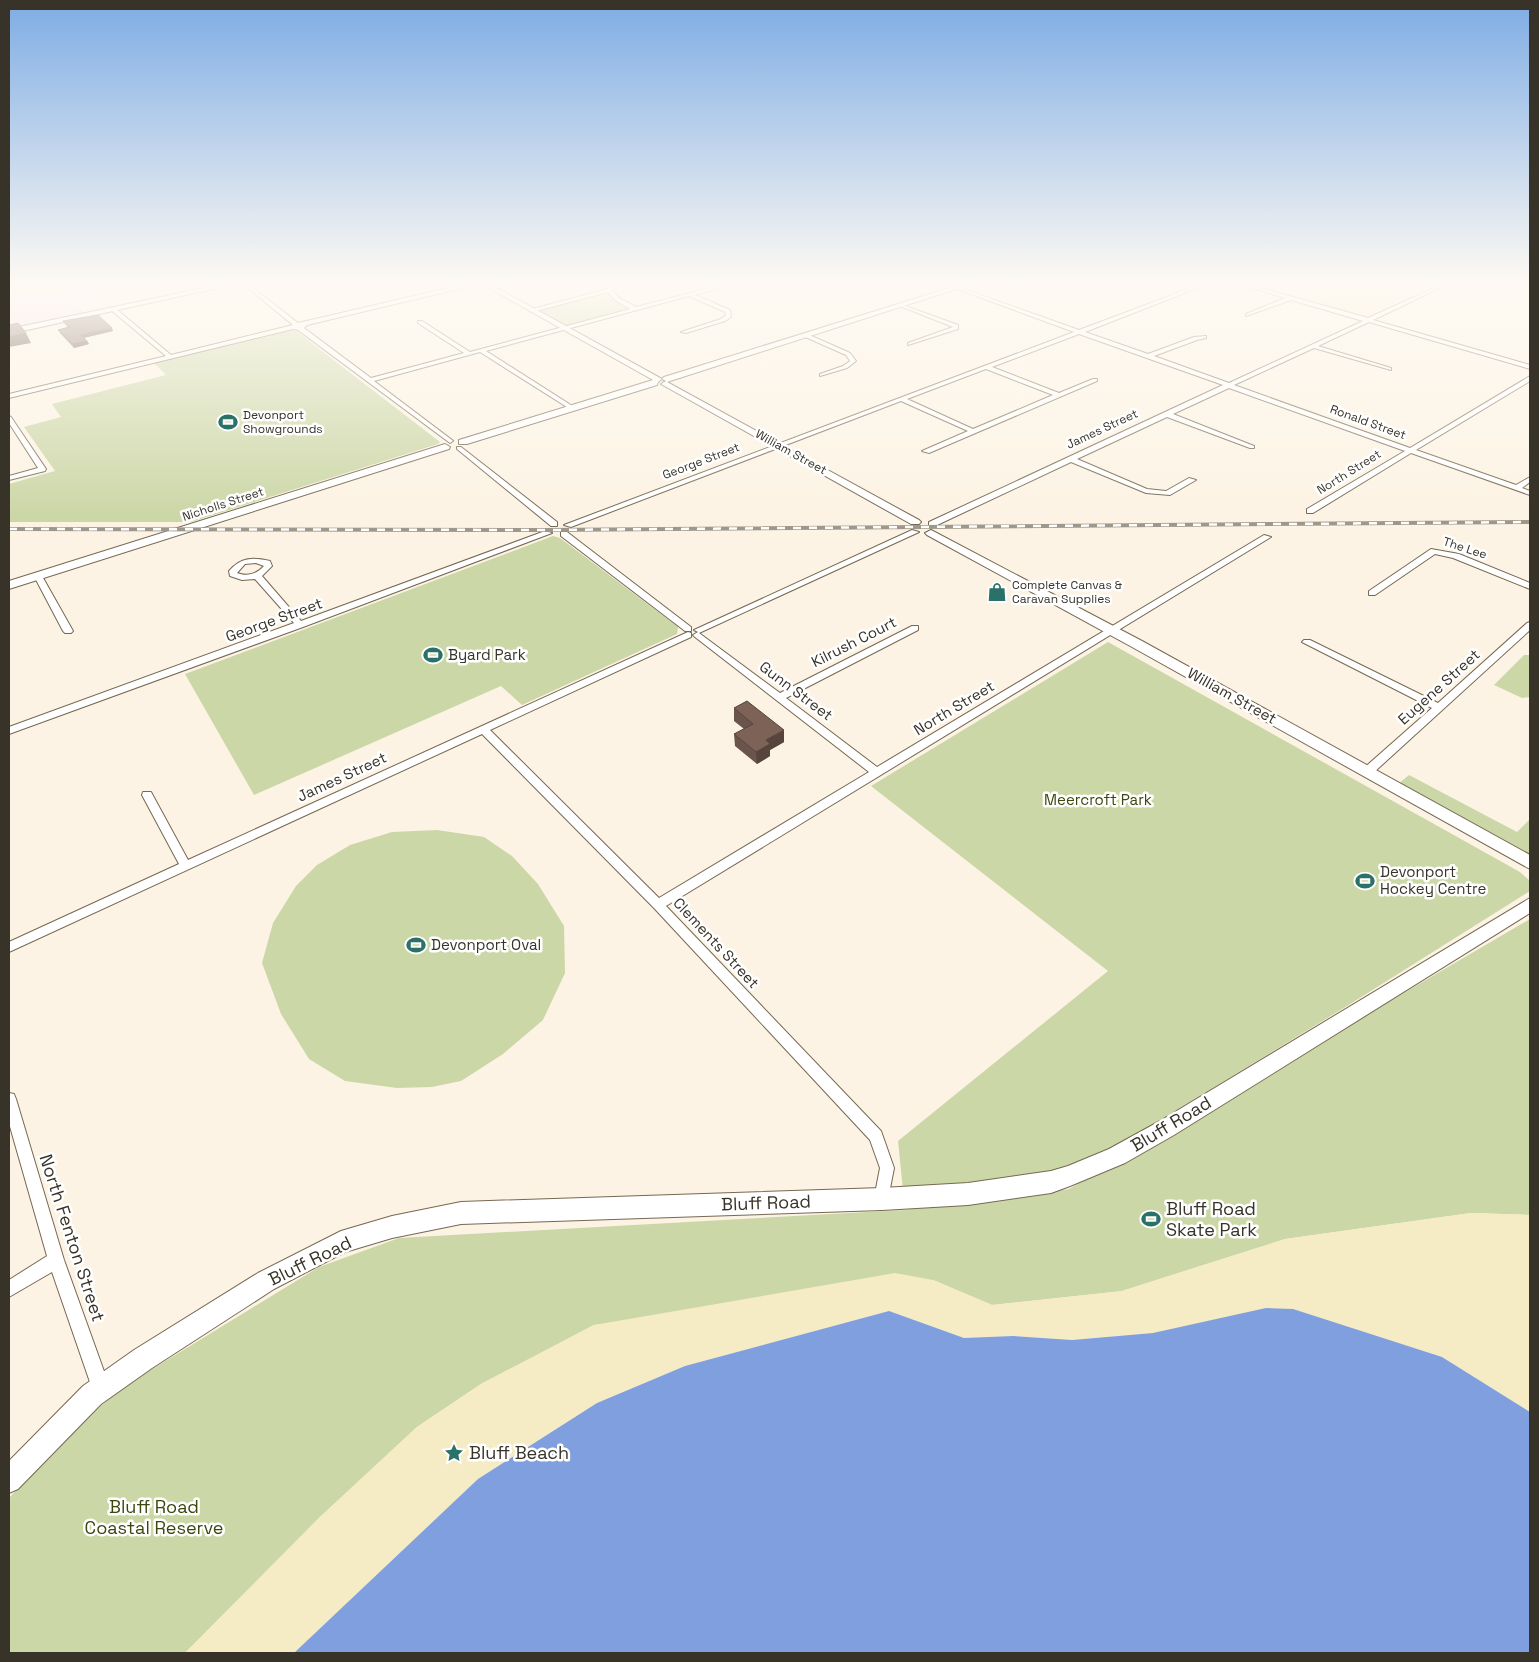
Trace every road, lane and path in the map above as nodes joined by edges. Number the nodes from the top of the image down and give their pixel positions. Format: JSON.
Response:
{"nodes":[{"id":1,"x":155,"y":361,"type":"edge"},
{"id":2,"x":345,"y":361,"type":"edge"},
{"id":3,"x":444,"y":361,"type":"edge"},
{"id":4,"x":498,"y":361,"type":"edge"},
{"id":5,"x":624,"y":361,"type":"edge"},
{"id":6,"x":726,"y":361,"type":"edge"},
{"id":7,"x":853,"y":361,"type":"edge"},
{"id":8,"x":1003,"y":361,"type":"edge"},
{"id":9,"x":1162,"y":361,"type":"edge"},
{"id":10,"x":1280,"y":361,"type":"edge"},
{"id":11,"x":1360,"y":361,"type":"edge"},
{"id":12,"x":1508,"y":361,"type":"edge"},
{"id":13,"x":986,"y":367,"type":"junction"},
{"id":14,"x":1530,"y":367,"type":"edge"},
{"id":15,"x":1388,"y":369,"type":"dead end"},
{"id":16,"x":822,"y":375,"type":"dead end"},
{"id":17,"x":1530,"y":378,"type":"edge"},
{"id":18,"x":371,"y":380,"type":"junction"},
{"id":19,"x":1095,"y":380,"type":"dead end"},
{"id":20,"x":661,"y":381,"type":"junction"},
{"id":21,"x":1229,"y":384,"type":"junction"},
{"id":22,"x":1058,"y":395,"type":"junction"},
{"id":23,"x":9,"y":396,"type":"edge"},
{"id":24,"x":902,"y":399,"type":"junction"},
{"id":25,"x":572,"y":408,"type":"junction"},
{"id":26,"x":1166,"y":414,"type":"junction"},
{"id":27,"x":9,"y":418,"type":"edge"},
{"id":28,"x":973,"y":431,"type":"junction"},
{"id":29,"x":18,"y":432,"type":"junction"},
{"id":30,"x":9,"y":434,"type":"edge"},
{"id":31,"x":448,"y":444,"type":"junction"},
{"id":32,"x":461,"y":445,"type":"junction"},
{"id":33,"x":780,"y":446,"type":"junction"},
{"id":34,"x":1252,"y":447,"type":"dead end"},
{"id":35,"x":1410,"y":450,"type":"junction"},
{"id":36,"x":926,"y":451,"type":"dead end"},
{"id":37,"x":1070,"y":458,"type":"junction"},
{"id":38,"x":9,"y":478,"type":"edge"},
{"id":39,"x":1530,"y":479,"type":"edge"},
{"id":40,"x":1192,"y":480,"type":"dead end"},
{"id":41,"x":1517,"y":488,"type":"junction"},
{"id":42,"x":1530,"y":493,"type":"edge"},
{"id":43,"x":1310,"y":511,"type":"dead end"},
{"id":44,"x":554,"y":524,"type":"junction"},
{"id":45,"x":915,"y":527,"type":"junction"},
{"id":46,"x":931,"y":528,"type":"junction"},
{"id":47,"x":566,"y":529,"type":"junction"},
{"id":48,"x":548,"y":534,"type":"junction"},
{"id":49,"x":1267,"y":537,"type":"dead end"},
{"id":50,"x":256,"y":575,"type":"dead end"},
{"id":51,"x":38,"y":576,"type":"junction"},
{"id":52,"x":9,"y":585,"type":"edge"},
{"id":53,"x":1530,"y":586,"type":"edge"},
{"id":54,"x":1372,"y":593,"type":"dead end"},
{"id":55,"x":300,"y":625,"type":"junction"},
{"id":56,"x":1530,"y":626,"type":"edge"},
{"id":57,"x":915,"y":628,"type":"dead end"},
{"id":58,"x":68,"y":631,"type":"dead end"},
{"id":59,"x":1114,"y":631,"type":"junction"},
{"id":60,"x":693,"y":632,"type":"junction"},
{"id":61,"x":1307,"y":642,"type":"dead end"},
{"id":62,"x":780,"y":697,"type":"junction"},
{"id":63,"x":1438,"y":707,"type":"junction"},
{"id":64,"x":483,"y":729,"type":"junction"},
{"id":65,"x":9,"y":732,"type":"edge"},
{"id":66,"x":1368,"y":771,"type":"junction"},
{"id":67,"x":876,"y":772,"type":"junction"},
{"id":68,"x":147,"y":795,"type":"dead end"},
{"id":69,"x":1530,"y":863,"type":"edge"},
{"id":70,"x":185,"y":865,"type":"junction"},
{"id":71,"x":658,"y":905,"type":"junction"},
{"id":72,"x":1530,"y":905,"type":"edge"},
{"id":73,"x":9,"y":947,"type":"edge"},
{"id":74,"x":9,"y":1100,"type":"edge"},
{"id":75,"x":882,"y":1199,"type":"junction"},
{"id":76,"x":56,"y":1260,"type":"junction"},
{"id":77,"x":9,"y":1289,"type":"edge"},
{"id":78,"x":101,"y":1388,"type":"junction"},
{"id":79,"x":9,"y":1480,"type":"edge"}],
"edges":[{"from":1,"to":23,"type":"street"},
{"from":2,"to":18,"type":"street"},
{"from":3,"to":18,"type":"street"},
{"from":4,"to":25,"type":"street"},
{"from":5,"to":20,"type":"street","name":"William Street"},
{"from":6,"to":20,"type":"street"},
{"from":7,"to":16,"type":"street"},
{"from":8,"to":13,"type":"street","name":"George Street"},
{"from":9,"to":21,"type":"street","name":"Ronald Street"},
{"from":10,"to":21,"type":"street","name":"James Street"},
{"from":11,"to":15,"type":"street"},
{"from":12,"to":14,"type":"street"},
{"from":13,"to":22,"type":"street"},
{"from":13,"to":24,"type":"street","name":"George Street"},
{"from":17,"to":35,"type":"street","name":"North Street"},
{"from":18,"to":31,"type":"street"},
{"from":19,"to":22,"type":"street"},
{"from":20,"to":25,"type":"street"},
{"from":20,"to":33,"type":"street","name":"William Street"},
{"from":21,"to":26,"type":"street","name":"James Street"},
{"from":21,"to":35,"type":"street","name":"Ronald Street"},
{"from":22,"to":28,"type":"street"},
{"from":24,"to":28,"type":"street"},
{"from":24,"to":33,"type":"street","name":"George Street"},
{"from":25,"to":32,"type":"street"},
{"from":26,"to":34,"type":"street"},
{"from":26,"to":37,"type":"street","name":"James Street"},
{"from":27,"to":29,"type":"street"},
{"from":28,"to":36,"type":"street"},
{"from":29,"to":30,"type":"street"},
{"from":29,"to":38,"type":"street"},
{"from":31,"to":32,"type":"street"},
{"from":31,"to":51,"type":"street","name":"Nicholls Street"},
{"from":32,"to":44,"type":"street"},
{"from":33,"to":45,"type":"street","name":"William Street"},
{"from":33,"to":47,"type":"street","name":"George Street"},
{"from":35,"to":41,"type":"street","name":"Ronald Street"},
{"from":35,"to":43,"type":"street","name":"North Street"},
{"from":37,"to":40,"type":"street"},
{"from":37,"to":46,"type":"street","name":"James Street"},
{"from":39,"to":41,"type":"street"},
{"from":41,"to":42,"type":"street","name":"Ronald Street"},
{"from":44,"to":47,"type":"street"},
{"from":44,"to":48,"type":"street"},
{"from":45,"to":46,"type":"street"},
{"from":45,"to":60,"type":"street","name":"James Street"},
{"from":46,"to":59,"type":"street","name":"William Street"},
{"from":47,"to":48,"type":"street"},
{"from":47,"to":60,"type":"street","name":"Gunn Street"},
{"from":48,"to":55,"type":"street","name":"George Street"},
{"from":49,"to":59,"type":"street","name":"North Street"},
{"from":50,"to":55,"type":"street"},
{"from":51,"to":52,"type":"street","name":"Nicholls Street"},
{"from":51,"to":58,"type":"street"},
{"from":53,"to":54,"type":"street","name":"The Lee"},
{"from":55,"to":65,"type":"street","name":"George Street"},
{"from":56,"to":63,"type":"street","name":"Eugene Street"},
{"from":57,"to":62,"type":"street","name":"Kilrush Court"},
{"from":59,"to":66,"type":"street","name":"William Street"},
{"from":59,"to":67,"type":"street","name":"North Street"},
{"from":60,"to":62,"type":"street","name":"Gunn Street"},
{"from":60,"to":64,"type":"street","name":"James Street"},
{"from":61,"to":63,"type":"street"},
{"from":62,"to":67,"type":"street","name":"Gunn Street"},
{"from":63,"to":66,"type":"street","name":"Eugene Street"},
{"from":64,"to":70,"type":"street","name":"James Street"},
{"from":64,"to":71,"type":"street","name":"Clements Street"},
{"from":66,"to":69,"type":"street","name":"William Street"},
{"from":67,"to":71,"type":"street","name":"North Street"},
{"from":68,"to":70,"type":"street"},
{"from":70,"to":73,"type":"street","name":"James Street"},
{"from":71,"to":75,"type":"street","name":"Clements Street"},
{"from":72,"to":75,"type":"street","name":"Bluff Road"},
{"from":74,"to":76,"type":"street","name":"North Fenton Street"},
{"from":75,"to":78,"type":"street","name":"Bluff Road"},
{"from":76,"to":77,"type":"street"},
{"from":76,"to":78,"type":"street","name":"North Fenton Street"},
{"from":78,"to":79,"type":"street","name":"Bluff Road"}]}
